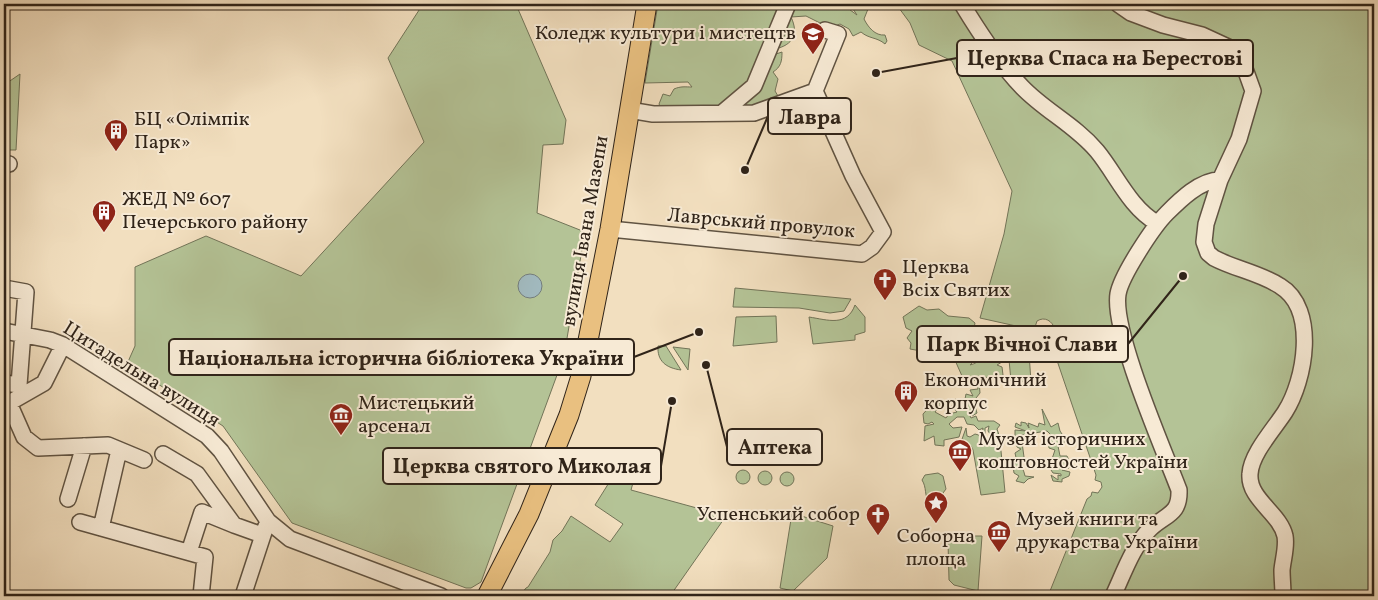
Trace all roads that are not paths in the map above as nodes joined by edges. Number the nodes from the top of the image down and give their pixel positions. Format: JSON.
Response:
{"nodes":[{"id":1,"x":647,"y":4,"type":"edge"},
{"id":2,"x":788,"y":4,"type":"edge"},
{"id":3,"x":962,"y":4,"type":"edge"},
{"id":4,"x":1118,"y":4,"type":"edge"},
{"id":5,"x":825,"y":30,"type":"dead end"},
{"id":6,"x":815,"y":91,"type":"junction"},
{"id":7,"x":630,"y":110,"type":"junction"},
{"id":8,"x":722,"y":113,"type":"junction"},
{"id":9,"x":1220,"y":180,"type":"junction"},
{"id":10,"x":1158,"y":223,"type":"junction"},
{"id":11,"x":610,"y":229,"type":"junction"},
{"id":12,"x":4,"y":288,"type":"edge"},
{"id":13,"x":4,"y":331,"type":"edge"},
{"id":14,"x":21,"y":334,"type":"junction"},
{"id":15,"x":63,"y":345,"type":"junction"},
{"id":16,"x":4,"y":383,"type":"edge"},
{"id":17,"x":84,"y":446,"type":"junction"},
{"id":18,"x":119,"y":450,"type":"junction"},
{"id":19,"x":163,"y":454,"type":"dead end"},
{"id":20,"x":144,"y":460,"type":"dead end"},
{"id":21,"x":68,"y":499,"type":"dead end"},
{"id":22,"x":268,"y":521,"type":"junction"},
{"id":23,"x":80,"y":522,"type":"dead end"},
{"id":24,"x":234,"y":525,"type":"junction"},
{"id":25,"x":100,"y":528,"type":"junction"},
{"id":26,"x":262,"y":535,"type":"junction"},
{"id":27,"x":189,"y":552,"type":"junction"},
{"id":28,"x":200,"y":596,"type":"edge"},
{"id":29,"x":245,"y":596,"type":"edge"},
{"id":30,"x":441,"y":596,"type":"edge"},
{"id":31,"x":487,"y":596,"type":"edge"},
{"id":32,"x":1113,"y":596,"type":"edge"},
{"id":33,"x":1283,"y":596,"type":"edge"}],
"edges":[{"from":1,"to":7,"type":"main road","name":"вулиця Івана Мазепи"},
{"from":2,"to":8,"type":"street"},
{"from":3,"to":10,"type":"street"},
{"from":4,"to":9,"type":"street"},
{"from":5,"to":6,"type":"street"},
{"from":6,"to":8,"type":"street"},
{"from":6,"to":11,"type":"street","name":"Лаврський провулок"},
{"from":7,"to":8,"type":"street"},
{"from":7,"to":11,"type":"main road","name":"вулиця Івана Мазепи"},
{"from":9,"to":10,"type":"street"},
{"from":9,"to":33,"type":"street"},
{"from":10,"to":32,"type":"street"},
{"from":11,"to":31,"type":"main road","name":"вулиця Івана Мазепи"},
{"from":12,"to":14,"type":"street"},
{"from":13,"to":14,"type":"street","name":"Цитадельна вулиця"},
{"from":14,"to":15,"type":"street","name":"Цитадельна вулиця"},
{"from":14,"to":16,"type":"street"},
{"from":15,"to":17,"type":"street"},
{"from":15,"to":22,"type":"street","name":"Цитадельна вулиця"},
{"from":17,"to":18,"type":"street"},
{"from":17,"to":21,"type":"street"},
{"from":18,"to":20,"type":"street"},
{"from":18,"to":25,"type":"street"},
{"from":19,"to":24,"type":"street"},
{"from":22,"to":26,"type":"street"},
{"from":22,"to":30,"type":"street","name":"Цитадельна вулиця"},
{"from":23,"to":25,"type":"street"},
{"from":24,"to":26,"type":"street"},
{"from":24,"to":27,"type":"street"},
{"from":25,"to":27,"type":"street"},
{"from":26,"to":29,"type":"street"},
{"from":27,"to":28,"type":"street"}]}
